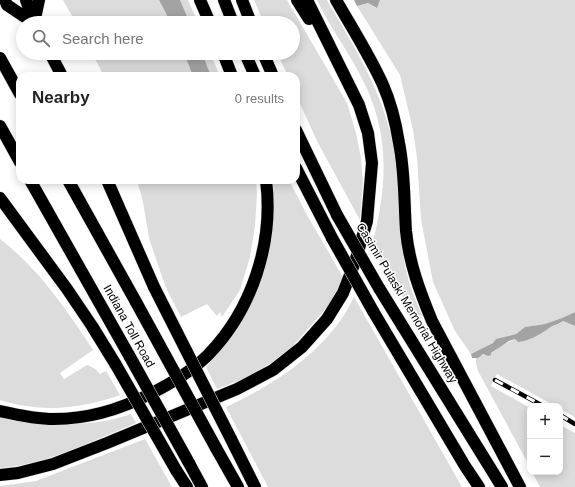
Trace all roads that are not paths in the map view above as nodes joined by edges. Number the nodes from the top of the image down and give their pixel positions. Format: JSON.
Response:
{"nodes":[{"id":1,"x":4,"y":0,"type":"edge"},
{"id":2,"x":16,"y":0,"type":"edge"},
{"id":3,"x":26,"y":0,"type":"edge"},
{"id":4,"x":33,"y":0,"type":"edge"},
{"id":5,"x":39,"y":0,"type":"edge"},
{"id":6,"x":200,"y":0,"type":"edge"},
{"id":7,"x":224,"y":0,"type":"edge"},
{"id":8,"x":242,"y":0,"type":"edge"},
{"id":9,"x":297,"y":0,"type":"edge"},
{"id":10,"x":307,"y":0,"type":"edge"},
{"id":11,"x":336,"y":0,"type":"edge"},
{"id":12,"x":0,"y":10,"type":"edge"},
{"id":13,"x":16,"y":16,"type":"edge"},
{"id":14,"x":24,"y":16,"type":"edge"},
{"id":15,"x":29,"y":16,"type":"edge"},
{"id":16,"x":32,"y":16,"type":"edge"},
{"id":17,"x":34,"y":16,"type":"edge"},
{"id":18,"x":36,"y":16,"type":"edge"},
{"id":19,"x":207,"y":16,"type":"edge"},
{"id":20,"x":230,"y":16,"type":"edge"},
{"id":21,"x":248,"y":16,"type":"edge"},
{"id":22,"x":0,"y":58,"type":"edge"},
{"id":23,"x":54,"y":60,"type":"edge"},
{"id":24,"x":226,"y":60,"type":"edge"},
{"id":25,"x":248,"y":60,"type":"edge"},
{"id":26,"x":266,"y":60,"type":"edge"},
{"id":27,"x":60,"y":72,"type":"edge"},
{"id":28,"x":230,"y":72,"type":"edge"},
{"id":29,"x":253,"y":72,"type":"edge"},
{"id":30,"x":271,"y":72,"type":"edge"},
{"id":31,"x":346,"y":78,"type":"junction"},
{"id":32,"x":16,"y":87,"type":"edge"},
{"id":33,"x":0,"y":126,"type":"edge"},
{"id":34,"x":300,"y":138,"type":"edge"},
{"id":35,"x":16,"y":155,"type":"edge"},
{"id":36,"x":300,"y":176,"type":"edge"},
{"id":37,"x":32,"y":184,"type":"edge"},
{"id":38,"x":70,"y":184,"type":"edge"},
{"id":39,"x":109,"y":184,"type":"edge"},
{"id":40,"x":267,"y":184,"type":"edge"},
{"id":41,"x":0,"y":198,"type":"edge"},
{"id":42,"x":0,"y":411,"type":"edge"},
{"id":43,"x":0,"y":475,"type":"edge"},
{"id":44,"x":187,"y":487,"type":"edge"},
{"id":45,"x":202,"y":487,"type":"edge"},
{"id":46,"x":238,"y":487,"type":"edge"},
{"id":47,"x":255,"y":487,"type":"edge"},
{"id":48,"x":479,"y":487,"type":"edge"},
{"id":49,"x":502,"y":487,"type":"edge"},
{"id":50,"x":520,"y":487,"type":"edge"}],
"edges":[{"from":1,"to":14,"type":"highway"},
{"from":2,"to":15,"type":"highway"},
{"from":3,"to":16,"type":"highway"},
{"from":4,"to":17,"type":"highway"},
{"from":5,"to":18,"type":"highway"},
{"from":6,"to":19,"type":"highway"},
{"from":7,"to":20,"type":"highway"},
{"from":8,"to":21,"type":"highway"},
{"from":9,"to":31,"type":"highway"},
{"from":10,"to":31,"type":"highway"},
{"from":11,"to":50,"type":"highway"},
{"from":12,"to":13,"type":"highway"},
{"from":22,"to":32,"type":"highway"},
{"from":23,"to":27,"type":"highway"},
{"from":24,"to":28,"type":"highway"},
{"from":25,"to":29,"type":"highway"},
{"from":26,"to":30,"type":"highway"},
{"from":31,"to":43,"type":"highway"},
{"from":33,"to":35,"type":"highway"},
{"from":34,"to":49,"type":"highway","name":"Casimir Pulaski Memorial Highway","bridge":true},
{"from":36,"to":48,"type":"highway","bridge":true},
{"from":37,"to":45,"type":"highway","name":"Indiana Toll Road","bridge":true},
{"from":38,"to":46,"type":"highway","name":"Indiana Toll Road","bridge":true},
{"from":39,"to":47,"type":"highway","bridge":true},
{"from":40,"to":42,"type":"highway"},
{"from":41,"to":44,"type":"highway","bridge":true}]}
